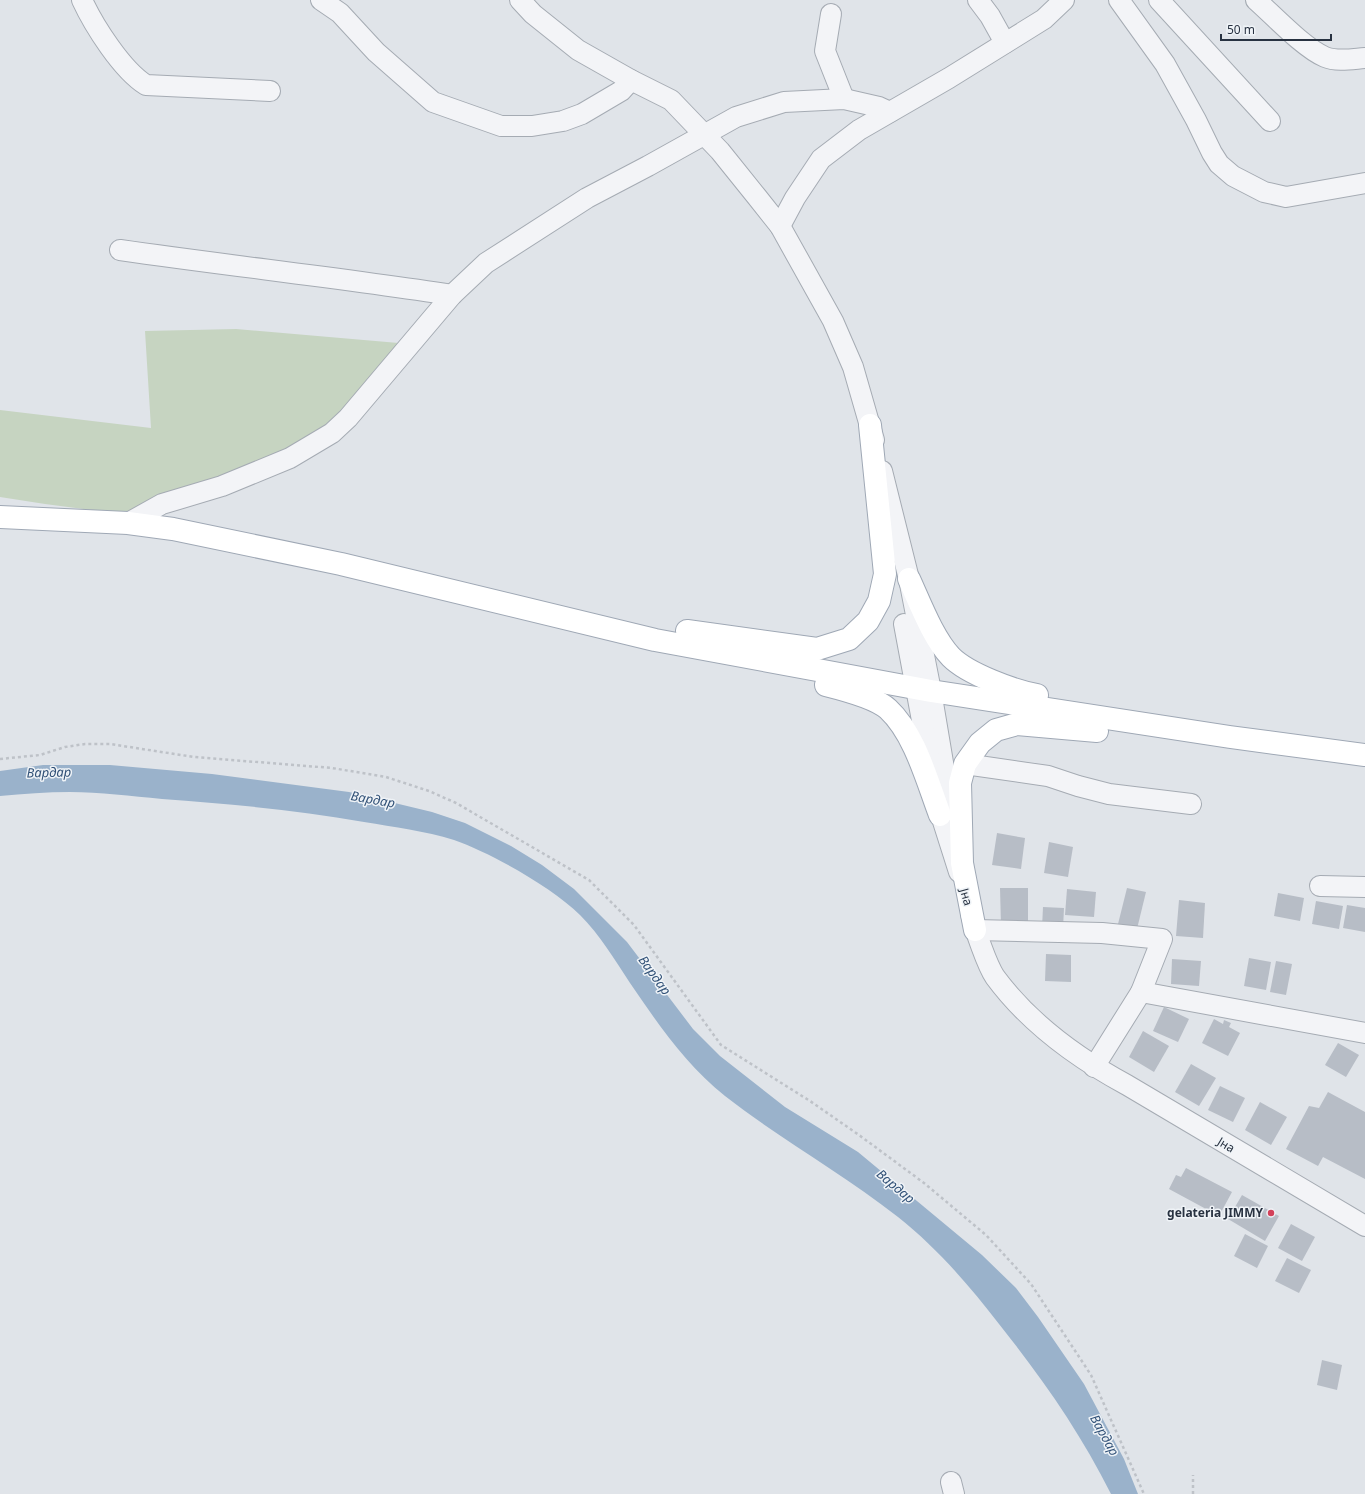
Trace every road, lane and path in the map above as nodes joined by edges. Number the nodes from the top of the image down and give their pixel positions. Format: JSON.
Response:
{"nodes":[{"id":1,"x":82,"y":0,"type":"edge"},
{"id":2,"x":321,"y":0,"type":"edge"},
{"id":3,"x":520,"y":0,"type":"edge"},
{"id":4,"x":978,"y":0,"type":"edge"},
{"id":5,"x":1119,"y":0,"type":"edge"},
{"id":6,"x":1159,"y":0,"type":"edge"},
{"id":7,"x":1256,"y":0,"type":"edge"},
{"id":8,"x":1055,"y":3,"type":"edge"},
{"id":9,"x":832,"y":14,"type":"dead end"},
{"id":10,"x":1005,"y":43,"type":"junction"},
{"id":11,"x":1365,"y":58,"type":"edge"},
{"id":12,"x":631,"y":80,"type":"junction"},
{"id":13,"x":270,"y":91,"type":"dead end"},
{"id":14,"x":844,"y":99,"type":"junction"},
{"id":15,"x":890,"y":112,"type":"junction"},
{"id":16,"x":1270,"y":121,"type":"dead end"},
{"id":17,"x":703,"y":135,"type":"junction"},
{"id":18,"x":1365,"y":183,"type":"edge"},
{"id":19,"x":780,"y":226,"type":"junction"},
{"id":20,"x":120,"y":250,"type":"dead end"},
{"id":21,"x":452,"y":295,"type":"junction"},
{"id":22,"x":870,"y":425,"type":"junction"},
{"id":23,"x":0,"y":517,"type":"edge"},
{"id":24,"x":128,"y":523,"type":"junction"},
{"id":25,"x":909,"y":579,"type":"junction"},
{"id":26,"x":521,"y":608,"type":"junction"},
{"id":27,"x":655,"y":640,"type":"junction"},
{"id":28,"x":923,"y":689,"type":"junction"},
{"id":29,"x":1230,"y":737,"type":"junction"},
{"id":30,"x":1365,"y":755,"type":"edge"},
{"id":31,"x":0,"y":759,"type":"edge"},
{"id":32,"x":965,"y":764,"type":"junction"},
{"id":33,"x":1191,"y":804,"type":"dead end"},
{"id":34,"x":940,"y":815,"type":"junction"},
{"id":35,"x":956,"y":864,"type":"junction"},
{"id":36,"x":1320,"y":886,"type":"dead end"},
{"id":37,"x":1365,"y":887,"type":"edge"},
{"id":38,"x":975,"y":930,"type":"junction"},
{"id":39,"x":1141,"y":992,"type":"junction"},
{"id":40,"x":1365,"y":1033,"type":"edge"},
{"id":41,"x":1094,"y":1067,"type":"junction"},
{"id":42,"x":1363,"y":1220,"type":"edge"},
{"id":43,"x":1193,"y":1475,"type":"dead end"},
{"id":44,"x":1144,"y":1494,"type":"edge"},
{"id":45,"x":1192,"y":1494,"type":"edge"}],
"edges":[{"from":1,"to":13,"type":"street"},
{"from":2,"to":12,"type":"street"},
{"from":3,"to":12,"type":"street"},
{"from":4,"to":10,"type":"street"},
{"from":5,"to":18,"type":"street"},
{"from":6,"to":16,"type":"street"},
{"from":7,"to":11,"type":"street"},
{"from":8,"to":10,"type":"street"},
{"from":9,"to":14,"type":"street"},
{"from":10,"to":15,"type":"street"},
{"from":12,"to":17,"type":"street"},
{"from":14,"to":15,"type":"street"},
{"from":14,"to":17,"type":"street"},
{"from":15,"to":19,"type":"street"},
{"from":17,"to":19,"type":"street"},
{"from":17,"to":21,"type":"street"},
{"from":19,"to":22,"type":"street"},
{"from":20,"to":21,"type":"street"},
{"from":21,"to":24,"type":"street"},
{"from":22,"to":25,"type":"street"},
{"from":22,"to":26,"type":"main road"},
{"from":22,"to":28,"type":"street"},
{"from":23,"to":24,"type":"main road"},
{"from":24,"to":26,"type":"main road"},
{"from":25,"to":28,"type":"street"},
{"from":25,"to":29,"type":"main road"},
{"from":26,"to":27,"type":"main road"},
{"from":27,"to":28,"type":"main road"},
{"from":27,"to":34,"type":"main road"},
{"from":28,"to":29,"type":"main road"},
{"from":28,"to":34,"type":"street"},
{"from":28,"to":35,"type":"street"},
{"from":29,"to":30,"type":"main road"},
{"from":29,"to":32,"type":"main road"},
{"from":31,"to":44,"type":"path"},
{"from":32,"to":33,"type":"street"},
{"from":32,"to":38,"type":"main road"},
{"from":34,"to":35,"type":"street"},
{"from":35,"to":38,"type":"street","name":"Јна"},
{"from":36,"to":37,"type":"street"},
{"from":38,"to":39,"type":"street"},
{"from":38,"to":41,"type":"street","name":"Јна"},
{"from":39,"to":40,"type":"street"},
{"from":39,"to":41,"type":"street"},
{"from":41,"to":42,"type":"street","name":"Јна"},
{"from":43,"to":45,"type":"path"}]}
